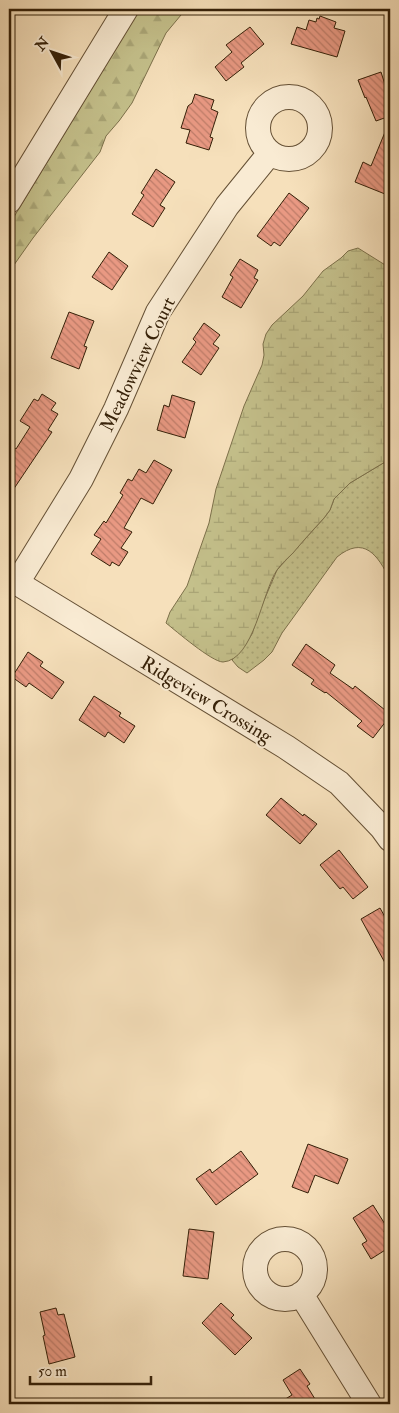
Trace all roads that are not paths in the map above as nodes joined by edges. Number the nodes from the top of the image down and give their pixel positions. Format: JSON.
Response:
{"nodes":[{"id":1,"x":126,"y":9,"type":"edge"},
{"id":2,"x":270,"y":153,"type":"dead end"},
{"id":3,"x":9,"y":201,"type":"edge"},
{"id":4,"x":13,"y":580,"type":"edge"},
{"id":5,"x":390,"y":840,"type":"edge"},
{"id":6,"x":301,"y":1294,"type":"dead end"},
{"id":7,"x":369,"y":1404,"type":"edge"}],
"edges":[{"from":1,"to":3,"type":"street"},
{"from":2,"to":4,"type":"street","name":"Meadowview Court"},
{"from":4,"to":5,"type":"street","name":"Ridgeview Crossing"},
{"from":6,"to":7,"type":"street"}]}
